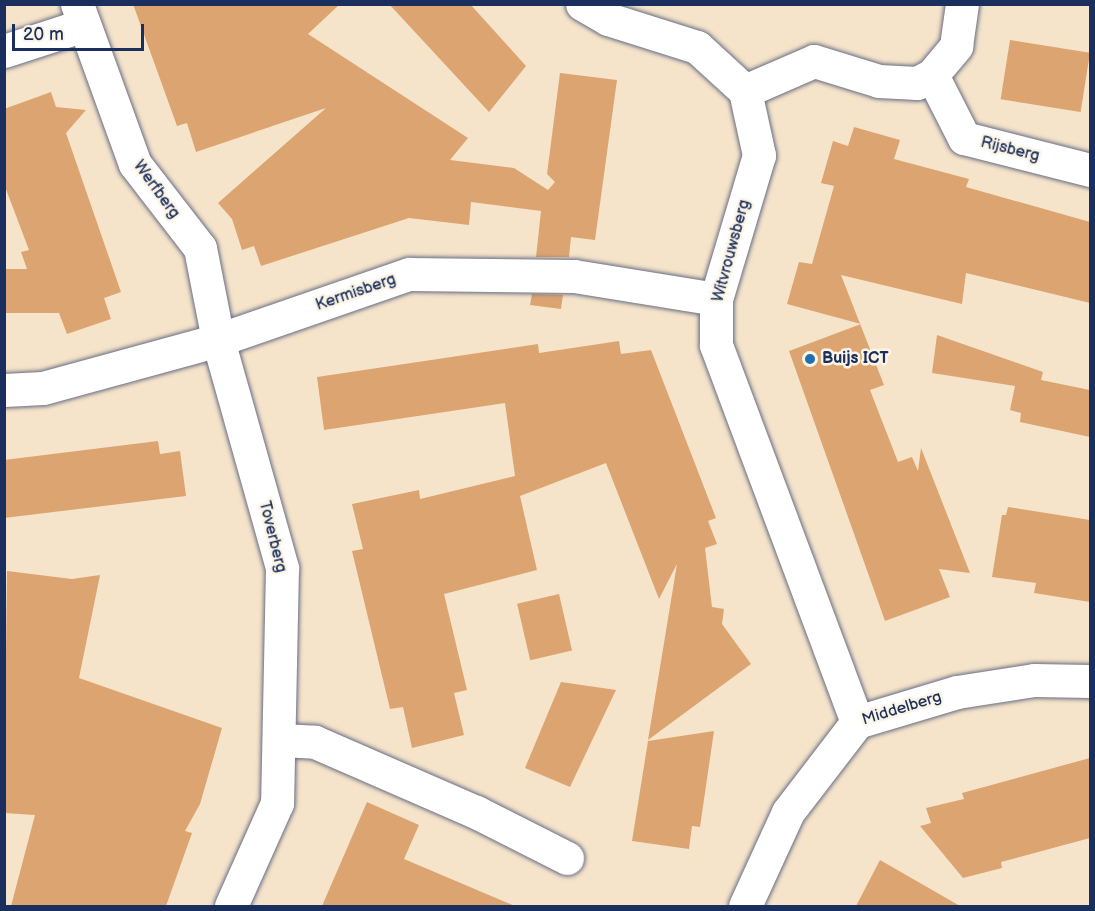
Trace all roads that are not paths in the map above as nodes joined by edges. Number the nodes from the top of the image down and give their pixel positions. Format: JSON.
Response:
{"nodes":[{"id":1,"x":582,"y":4,"type":"edge"},
{"id":2,"x":962,"y":4,"type":"edge"},
{"id":3,"x":81,"y":15,"type":"edge"},
{"id":4,"x":4,"y":51,"type":"edge"},
{"id":5,"x":932,"y":75,"type":"junction"},
{"id":6,"x":746,"y":91,"type":"junction"},
{"id":7,"x":1090,"y":170,"type":"edge"},
{"id":8,"x":716,"y":299,"type":"junction"},
{"id":9,"x":218,"y":340,"type":"junction"},
{"id":10,"x":4,"y":390,"type":"edge"},
{"id":11,"x":1090,"y":681,"type":"edge"},
{"id":12,"x":856,"y":722,"type":"junction"},
{"id":13,"x":281,"y":740,"type":"junction"},
{"id":14,"x":567,"y":858,"type":"dead end"},
{"id":15,"x":231,"y":906,"type":"edge"},
{"id":16,"x":745,"y":906,"type":"edge"}],
"edges":[{"from":1,"to":6,"type":"street"},
{"from":2,"to":5,"type":"street"},
{"from":3,"to":4,"type":"street"},
{"from":3,"to":9,"type":"street","name":"Werfberg"},
{"from":5,"to":6,"type":"street"},
{"from":5,"to":7,"type":"street","name":"Rijsberg"},
{"from":6,"to":8,"type":"street","name":"Witvrouwsberg"},
{"from":8,"to":9,"type":"street","name":"Kermisberg"},
{"from":8,"to":12,"type":"street","name":"Witvrouwsberg"},
{"from":9,"to":10,"type":"street","name":"Kermisberg"},
{"from":9,"to":13,"type":"street","name":"Toverberg"},
{"from":11,"to":12,"type":"street","name":"Middelberg"},
{"from":12,"to":16,"type":"street","name":"Middelberg"},
{"from":13,"to":14,"type":"street"},
{"from":13,"to":15,"type":"street","name":"Toverberg"}]}
